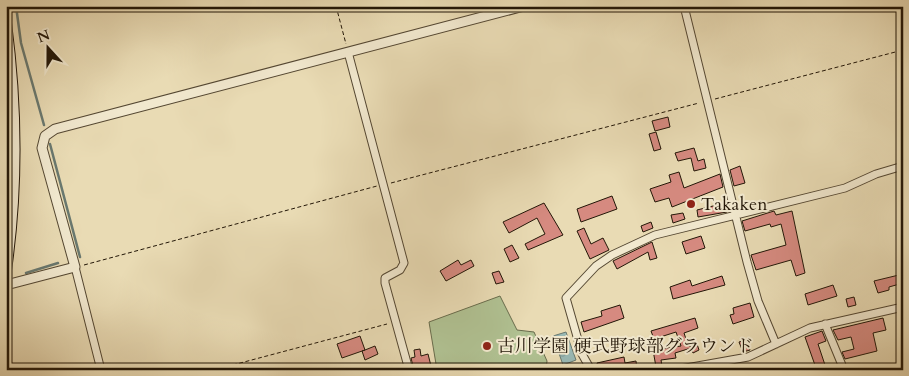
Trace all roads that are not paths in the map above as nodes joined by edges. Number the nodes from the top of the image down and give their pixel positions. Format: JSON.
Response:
{"nodes":[{"id":1,"x":524,"y":6,"type":"edge"},
{"id":2,"x":684,"y":6,"type":"edge"},
{"id":3,"x":6,"y":23,"type":"edge"},
{"id":4,"x":348,"y":52,"type":"junction"},
{"id":5,"x":903,"y":166,"type":"edge"},
{"id":6,"x":735,"y":216,"type":"junction"},
{"id":7,"x":75,"y":267,"type":"junction"},
{"id":8,"x":6,"y":270,"type":"edge"},
{"id":9,"x":6,"y":285,"type":"edge"},
{"id":10,"x":903,"y":308,"type":"edge"},
{"id":11,"x":825,"y":324,"type":"junction"},
{"id":12,"x":776,"y":344,"type":"junction"},
{"id":13,"x":101,"y":370,"type":"edge"},
{"id":14,"x":409,"y":370,"type":"edge"},
{"id":15,"x":591,"y":370,"type":"edge"},
{"id":16,"x":675,"y":370,"type":"edge"},
{"id":17,"x":844,"y":370,"type":"edge"}],
"edges":[{"from":1,"to":4,"type":"street"},
{"from":2,"to":6,"type":"street"},
{"from":3,"to":8,"type":"main road"},
{"from":4,"to":7,"type":"street"},
{"from":4,"to":14,"type":"street"},
{"from":5,"to":6,"type":"street"},
{"from":6,"to":12,"type":"street"},
{"from":6,"to":15,"type":"street"},
{"from":7,"to":9,"type":"street"},
{"from":7,"to":13,"type":"street"},
{"from":10,"to":11,"type":"street"},
{"from":11,"to":12,"type":"street"},
{"from":11,"to":17,"type":"street"},
{"from":12,"to":16,"type":"street"}]}
